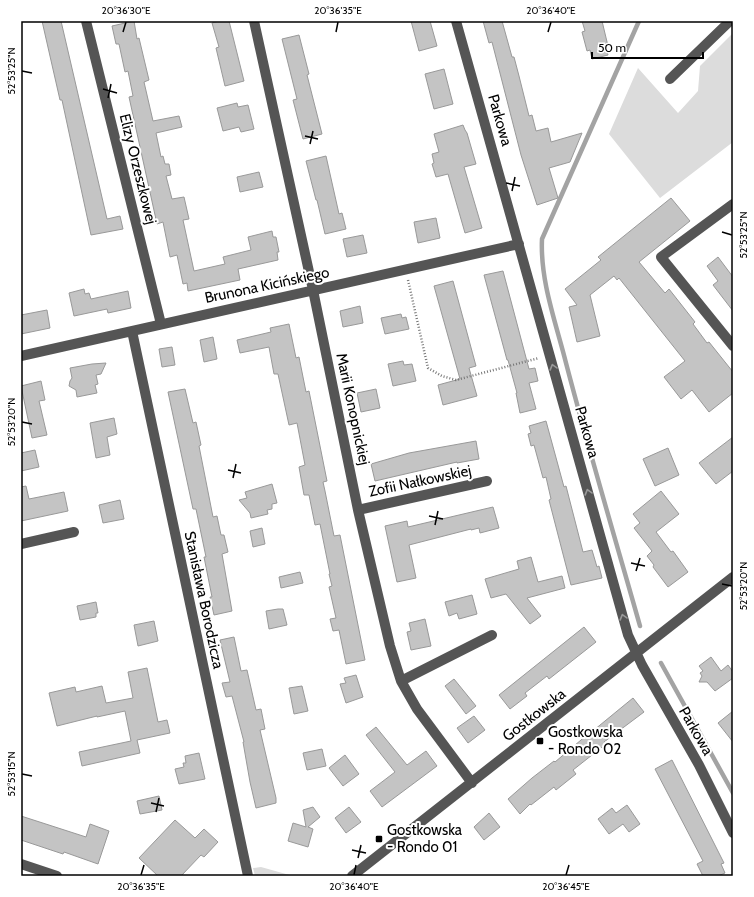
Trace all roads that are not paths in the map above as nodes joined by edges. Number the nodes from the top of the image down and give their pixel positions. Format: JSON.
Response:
{"nodes":[{"id":1,"x":86,"y":21,"type":"edge"},
{"id":2,"x":254,"y":21,"type":"edge"},
{"id":3,"x":456,"y":21,"type":"edge"},
{"id":4,"x":730,"y":21,"type":"edge"},
{"id":5,"x":670,"y":79,"type":"dead end"},
{"id":6,"x":733,"y":204,"type":"edge"},
{"id":7,"x":519,"y":244,"type":"junction"},
{"id":8,"x":313,"y":290,"type":"junction"},
{"id":9,"x":161,"y":324,"type":"junction"},
{"id":10,"x":132,"y":331,"type":"junction"},
{"id":11,"x":733,"y":346,"type":"edge"},
{"id":12,"x":21,"y":356,"type":"edge"},
{"id":13,"x":487,"y":481,"type":"dead end"},
{"id":14,"x":358,"y":510,"type":"junction"},
{"id":15,"x":74,"y":532,"type":"dead end"},
{"id":16,"x":21,"y":544,"type":"edge"},
{"id":17,"x":733,"y":577,"type":"edge"},
{"id":18,"x":492,"y":635,"type":"dead end"},
{"id":19,"x":636,"y":654,"type":"junction"},
{"id":20,"x":401,"y":681,"type":"junction"},
{"id":21,"x":472,"y":782,"type":"junction"},
{"id":22,"x":733,"y":833,"type":"edge"},
{"id":23,"x":21,"y":864,"type":"edge"},
{"id":24,"x":57,"y":876,"type":"edge"},
{"id":25,"x":248,"y":876,"type":"edge"},
{"id":26,"x":352,"y":876,"type":"edge"}],
"edges":[{"from":1,"to":9,"type":"street","name":"Elizy Orzeszkowej"},
{"from":2,"to":8,"type":"street","name":"Marii Konopnickiej"},
{"from":3,"to":7,"type":"street","name":"Parkowa"},
{"from":4,"to":5,"type":"street"},
{"from":6,"to":11,"type":"street"},
{"from":7,"to":8,"type":"street","name":"Brunona Kicińskiego"},
{"from":19,"to":7,"type":"street","name":"Parkowa","one_way":true},
{"from":8,"to":9,"type":"street","name":"Brunona Kicińskiego"},
{"from":8,"to":14,"type":"street","name":"Marii Konopnickiej"},
{"from":9,"to":10,"type":"street","name":"Brunona Kicińskiego"},
{"from":10,"to":12,"type":"street","name":"Brunona Kicińskiego"},
{"from":10,"to":25,"type":"street","name":"Stanisława Borodzicza"},
{"from":13,"to":14,"type":"street","name":"Zofii Nałkowskiej"},
{"from":14,"to":20,"type":"street","name":"Marii Konopnickiej"},
{"from":15,"to":16,"type":"street"},
{"from":17,"to":19,"type":"street","name":"Gostkowska"},
{"from":18,"to":20,"type":"street"},
{"from":19,"to":21,"type":"street","name":"Gostkowska"},
{"from":19,"to":22,"type":"street","name":"Parkowa"},
{"from":20,"to":21,"type":"street","name":"Marii Konopnickiej"},
{"from":21,"to":26,"type":"street","name":"Gostkowska"},
{"from":23,"to":24,"type":"street"}]}
